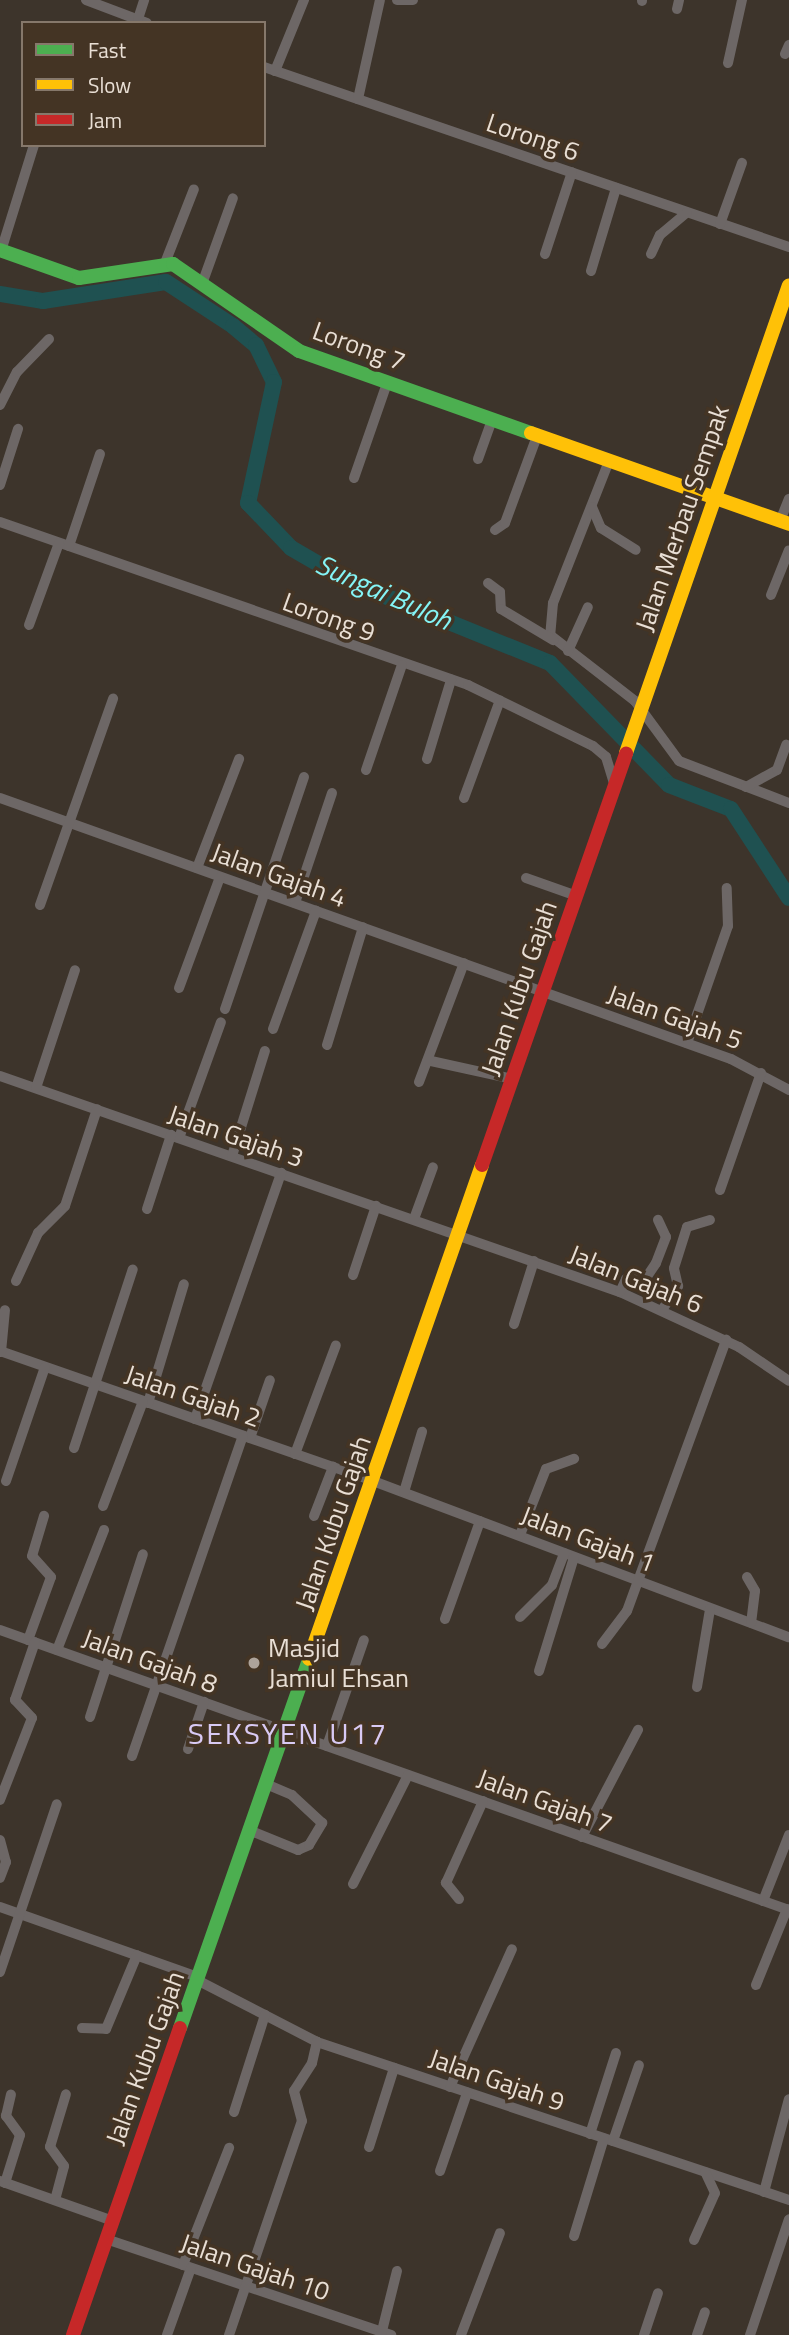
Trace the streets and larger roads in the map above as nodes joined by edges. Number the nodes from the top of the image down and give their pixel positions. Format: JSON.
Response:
{"nodes":[{"id":1,"x":86,"y":0,"type":"edge"},
{"id":2,"x":144,"y":0,"type":"edge"},
{"id":3,"x":304,"y":0,"type":"edge"},
{"id":4,"x":380,"y":0,"type":"edge"},
{"id":5,"x":397,"y":0,"type":"edge"},
{"id":6,"x":413,"y":0,"type":"edge"},
{"id":7,"x":742,"y":0,"type":"edge"},
{"id":8,"x":142,"y":21,"type":"edge"},
{"id":9,"x":728,"y":63,"type":"dead end"},
{"id":10,"x":266,"y":67,"type":"edge"},
{"id":11,"x":275,"y":71,"type":"junction"},
{"id":12,"x":358,"y":99,"type":"junction"},
{"id":13,"x":33,"y":147,"type":"edge"},
{"id":14,"x":742,"y":163,"type":"dead end"},
{"id":15,"x":572,"y":173,"type":"junction"},
{"id":16,"x":616,"y":188,"type":"junction"},
{"id":17,"x":194,"y":189,"type":"dead end"},
{"id":18,"x":233,"y":198,"type":"dead end"},
{"id":19,"x":687,"y":212,"type":"junction"},
{"id":20,"x":720,"y":224,"type":"junction"},
{"id":21,"x":789,"y":247,"type":"edge"},
{"id":22,"x":1,"y":251,"type":"edge"},
{"id":23,"x":545,"y":254,"type":"dead end"},
{"id":24,"x":651,"y":254,"type":"dead end"},
{"id":25,"x":165,"y":263,"type":"junction"},
{"id":26,"x":591,"y":271,"type":"dead end"},
{"id":27,"x":202,"y":284,"type":"junction"},
{"id":28,"x":789,"y":286,"type":"edge"},
{"id":29,"x":49,"y":339,"type":"dead end"},
{"id":30,"x":387,"y":383,"type":"junction"},
{"id":31,"x":0,"y":405,"type":"edge"},
{"id":32,"x":492,"y":420,"type":"junction"},
{"id":33,"x":18,"y":429,"type":"dead end"},
{"id":34,"x":537,"y":436,"type":"junction"},
{"id":35,"x":100,"y":454,"type":"dead end"},
{"id":36,"x":478,"y":459,"type":"dead end"},
{"id":37,"x":609,"y":461,"type":"junction"},
{"id":38,"x":354,"y":478,"type":"dead end"},
{"id":39,"x":0,"y":485,"type":"edge"},
{"id":40,"x":714,"y":498,"type":"junction"},
{"id":41,"x":789,"y":499,"type":"edge"},
{"id":42,"x":592,"y":507,"type":"junction"},
{"id":43,"x":0,"y":522,"type":"edge"},
{"id":44,"x":785,"y":523,"type":"edge"},
{"id":45,"x":495,"y":530,"type":"dead end"},
{"id":46,"x":64,"y":545,"type":"junction"},
{"id":47,"x":635,"y":550,"type":"dead end"},
{"id":48,"x":789,"y":550,"type":"edge"},
{"id":49,"x":488,"y":583,"type":"dead end"},
{"id":50,"x":771,"y":595,"type":"dead end"},
{"id":51,"x":588,"y":607,"type":"dead end"},
{"id":52,"x":29,"y":625,"type":"dead end"},
{"id":53,"x":554,"y":640,"type":"junction"},
{"id":54,"x":568,"y":651,"type":"junction"},
{"id":55,"x":402,"y":664,"type":"junction"},
{"id":56,"x":451,"y":680,"type":"junction"},
{"id":57,"x":113,"y":699,"type":"dead end"},
{"id":58,"x":500,"y":700,"type":"junction"},
{"id":59,"x":639,"y":715,"type":"junction"},
{"id":60,"x":786,"y":745,"type":"dead end"},
{"id":61,"x":239,"y":759,"type":"dead end"},
{"id":62,"x":427,"y":759,"type":"dead end"},
{"id":63,"x":622,"y":766,"type":"joint"},
{"id":64,"x":366,"y":770,"type":"dead end"},
{"id":65,"x":304,"y":777,"type":"dead end"},
{"id":66,"x":615,"y":787,"type":"junction"},
{"id":67,"x":746,"y":787,"type":"junction"},
{"id":68,"x":331,"y":793,"type":"dead end"},
{"id":69,"x":464,"y":798,"type":"dead end"},
{"id":70,"x":0,"y":799,"type":"edge"},
{"id":71,"x":789,"y":803,"type":"edge"},
{"id":72,"x":71,"y":824,"type":"junction"},
{"id":73,"x":197,"y":868,"type":"junction"},
{"id":74,"x":220,"y":877,"type":"junction"},
{"id":75,"x":526,"y":878,"type":"dead end"},
{"id":76,"x":727,"y":888,"type":"dead end"},
{"id":77,"x":267,"y":893,"type":"junction"},
{"id":78,"x":577,"y":896,"type":"junction"},
{"id":79,"x":295,"y":903,"type":"junction"},
{"id":80,"x":40,"y":905,"type":"dead end"},
{"id":81,"x":316,"y":911,"type":"junction"},
{"id":82,"x":363,"y":927,"type":"junction"},
{"id":83,"x":464,"y":963,"type":"junction"},
{"id":84,"x":75,"y":970,"type":"dead end"},
{"id":85,"x":179,"y":988,"type":"dead end"},
{"id":86,"x":543,"y":991,"type":"junction"},
{"id":87,"x":225,"y":1009,"type":"dead end"},
{"id":88,"x":221,"y":1022,"type":"dead end"},
{"id":89,"x":273,"y":1029,"type":"dead end"},
{"id":90,"x":687,"y":1043,"type":"junction"},
{"id":91,"x":327,"y":1045,"type":"dead end"},
{"id":92,"x":265,"y":1051,"type":"dead end"},
{"id":93,"x":431,"y":1061,"type":"junction"},
{"id":94,"x":761,"y":1073,"type":"junction"},
{"id":95,"x":0,"y":1076,"type":"edge"},
{"id":96,"x":513,"y":1079,"type":"junction"},
{"id":97,"x":419,"y":1082,"type":"dead end"},
{"id":98,"x":36,"y":1088,"type":"junction"},
{"id":99,"x":789,"y":1089,"type":"edge"},
{"id":100,"x":97,"y":1109,"type":"junction"},
{"id":101,"x":175,"y":1136,"type":"junction"},
{"id":102,"x":232,"y":1156,"type":"junction"},
{"id":103,"x":433,"y":1167,"type":"dead end"},
{"id":104,"x":281,"y":1173,"type":"junction"},
{"id":105,"x":720,"y":1190,"type":"dead end"},
{"id":106,"x":376,"y":1206,"type":"junction"},
{"id":107,"x":147,"y":1209,"type":"dead end"},
{"id":108,"x":414,"y":1219,"type":"junction"},
{"id":109,"x":658,"y":1220,"type":"dead end"},
{"id":110,"x":710,"y":1220,"type":"dead end"},
{"id":111,"x":459,"y":1235,"type":"junction"},
{"id":112,"x":534,"y":1261,"type":"junction"},
{"id":113,"x":132,"y":1269,"type":"dead end"},
{"id":114,"x":353,"y":1275,"type":"dead end"},
{"id":115,"x":16,"y":1280,"type":"dead end"},
{"id":116,"x":184,"y":1284,"type":"dead end"},
{"id":117,"x":620,"y":1292,"type":"junction"},
{"id":118,"x":5,"y":1310,"type":"dead end"},
{"id":119,"x":662,"y":1310,"type":"junction"},
{"id":120,"x":514,"y":1324,"type":"dead end"},
{"id":121,"x":726,"y":1340,"type":"junction"},
{"id":122,"x":336,"y":1345,"type":"dead end"},
{"id":123,"x":0,"y":1352,"type":"edge"},
{"id":124,"x":45,"y":1367,"type":"junction"},
{"id":125,"x":270,"y":1380,"type":"dead end"},
{"id":126,"x":789,"y":1381,"type":"edge"},
{"id":127,"x":95,"y":1384,"type":"junction"},
{"id":128,"x":146,"y":1402,"type":"junction"},
{"id":129,"x":195,"y":1419,"type":"junction"},
{"id":130,"x":422,"y":1433,"type":"dead end"},
{"id":131,"x":247,"y":1437,"type":"junction"},
{"id":132,"x":74,"y":1448,"type":"dead end"},
{"id":133,"x":295,"y":1454,"type":"junction"},
{"id":134,"x":574,"y":1459,"type":"dead end"},
{"id":135,"x":333,"y":1467,"type":"junction"},
{"id":136,"x":373,"y":1480,"type":"junction"},
{"id":137,"x":6,"y":1481,"type":"dead end"},
{"id":138,"x":404,"y":1492,"type":"junction"},
{"id":139,"x":103,"y":1506,"type":"dead end"},
{"id":140,"x":44,"y":1516,"type":"dead end"},
{"id":141,"x":314,"y":1516,"type":"dead end"},
{"id":142,"x":480,"y":1521,"type":"junction"},
{"id":143,"x":104,"y":1530,"type":"dead end"},
{"id":144,"x":520,"y":1535,"type":"junction"},
{"id":145,"x":143,"y":1554,"type":"dead end"},
{"id":146,"x":569,"y":1555,"type":"junction"},
{"id":147,"x":747,"y":1577,"type":"dead end"},
{"id":148,"x":638,"y":1580,"type":"junction"},
{"id":149,"x":710,"y":1609,"type":"junction"},
{"id":150,"x":520,"y":1617,"type":"dead end"},
{"id":151,"x":445,"y":1619,"type":"dead end"},
{"id":152,"x":751,"y":1623,"type":"junction"},
{"id":153,"x":0,"y":1630,"type":"edge"},
{"id":154,"x":789,"y":1637,"type":"edge"},
{"id":155,"x":364,"y":1640,"type":"dead end"},
{"id":156,"x":32,"y":1641,"type":"junction"},
{"id":157,"x":602,"y":1644,"type":"dead end"},
{"id":158,"x":57,"y":1650,"type":"junction"},
{"id":159,"x":107,"y":1668,"type":"junction"},
{"id":160,"x":539,"y":1671,"type":"dead end"},
{"id":161,"x":156,"y":1685,"type":"junction"},
{"id":162,"x":697,"y":1687,"type":"dead end"},
{"id":163,"x":204,"y":1702,"type":"junction"},
{"id":164,"x":90,"y":1717,"type":"dead end"},
{"id":165,"x":638,"y":1730,"type":"dead end"},
{"id":166,"x":287,"y":1731,"type":"junction"},
{"id":167,"x":327,"y":1746,"type":"junction"},
{"id":168,"x":188,"y":1749,"type":"dead end"},
{"id":169,"x":132,"y":1756,"type":"dead end"},
{"id":170,"x":408,"y":1775,"type":"junction"},
{"id":171,"x":268,"y":1785,"type":"junction"},
{"id":172,"x":0,"y":1800,"type":"edge"},
{"id":173,"x":483,"y":1801,"type":"junction"},
{"id":174,"x":57,"y":1804,"type":"dead end"},
{"id":175,"x":251,"y":1832,"type":"junction"},
{"id":176,"x":789,"y":1835,"type":"edge"},
{"id":177,"x":582,"y":1837,"type":"junction"},
{"id":178,"x":0,"y":1840,"type":"edge"},
{"id":179,"x":0,"y":1878,"type":"edge"},
{"id":180,"x":353,"y":1884,"type":"dead end"},
{"id":181,"x":459,"y":1899,"type":"dead end"},
{"id":182,"x":764,"y":1901,"type":"junction"},
{"id":183,"x":0,"y":1907,"type":"edge"},
{"id":184,"x":788,"y":1910,"type":"edge"},
{"id":185,"x":19,"y":1914,"type":"junction"},
{"id":186,"x":512,"y":1949,"type":"dead end"},
{"id":187,"x":137,"y":1955,"type":"junction"},
{"id":188,"x":0,"y":1972,"type":"edge"},
{"id":189,"x":200,"y":1980,"type":"junction"},
{"id":190,"x":756,"y":1985,"type":"dead end"},
{"id":191,"x":265,"y":2015,"type":"junction"},
{"id":192,"x":82,"y":2028,"type":"dead end"},
{"id":193,"x":317,"y":2042,"type":"junction"},
{"id":194,"x":616,"y":2053,"type":"dead end"},
{"id":195,"x":639,"y":2064,"type":"dead end"},
{"id":196,"x":394,"y":2068,"type":"junction"},
{"id":197,"x":450,"y":2087,"type":"junction"},
{"id":198,"x":467,"y":2092,"type":"junction"},
{"id":199,"x":66,"y":2094,"type":"dead end"},
{"id":200,"x":11,"y":2095,"type":"dead end"},
{"id":201,"x":789,"y":2099,"type":"edge"},
{"id":202,"x":234,"y":2112,"type":"dead end"},
{"id":203,"x":590,"y":2134,"type":"junction"},
{"id":204,"x":609,"y":2140,"type":"junction"},
{"id":205,"x":369,"y":2147,"type":"dead end"},
{"id":206,"x":229,"y":2148,"type":"dead end"},
{"id":207,"x":440,"y":2171,"type":"dead end"},
{"id":208,"x":705,"y":2172,"type":"junction"},
{"id":209,"x":2,"y":2182,"type":"edge"},
{"id":210,"x":764,"y":2192,"type":"junction"},
{"id":211,"x":55,"y":2200,"type":"junction"},
{"id":212,"x":789,"y":2200,"type":"edge"},
{"id":213,"x":789,"y":2219,"type":"edge"},
{"id":214,"x":113,"y":2221,"type":"junction"},
{"id":215,"x":500,"y":2233,"type":"dead end"},
{"id":216,"x":574,"y":2236,"type":"dead end"},
{"id":217,"x":106,"y":2239,"type":"junction"},
{"id":218,"x":694,"y":2240,"type":"dead end"},
{"id":219,"x":187,"y":2266,"type":"junction"},
{"id":220,"x":397,"y":2271,"type":"dead end"},
{"id":221,"x":245,"y":2286,"type":"junction"},
{"id":222,"x":659,"y":2293,"type":"dead end"},
{"id":223,"x":705,"y":2312,"type":"dead end"},
{"id":224,"x":385,"y":2334,"type":"edge"},
{"id":225,"x":73,"y":2335,"type":"edge"},
{"id":226,"x":167,"y":2335,"type":"edge"},
{"id":227,"x":229,"y":2335,"type":"edge"},
{"id":228,"x":461,"y":2335,"type":"edge"},
{"id":229,"x":644,"y":2335,"type":"edge"},
{"id":230,"x":697,"y":2335,"type":"edge"},
{"id":231,"x":750,"y":2335,"type":"edge"}],
"edges":[{"from":1,"to":8,"type":"street"},
{"from":2,"to":8,"type":"street"},
{"from":3,"to":11,"type":"street"},
{"from":4,"to":12,"type":"street"},
{"from":5,"to":6,"type":"street"},
{"from":7,"to":9,"type":"street"},
{"from":10,"to":11,"type":"street","name":"Lorong 6"},
{"from":11,"to":12,"type":"street","name":"Lorong 6"},
{"from":12,"to":15,"type":"street","name":"Lorong 6"},
{"from":13,"to":22,"type":"street"},
{"from":14,"to":20,"type":"street"},
{"from":15,"to":16,"type":"street","name":"Lorong 6"},
{"from":15,"to":23,"type":"street"},
{"from":16,"to":19,"type":"street","name":"Lorong 6"},
{"from":16,"to":26,"type":"street"},
{"from":17,"to":25,"type":"street"},
{"from":18,"to":27,"type":"street"},
{"from":19,"to":20,"type":"street","name":"Lorong 6"},
{"from":19,"to":24,"type":"street"},
{"from":20,"to":21,"type":"street","name":"Lorong 6"},
{"from":22,"to":25,"type":"street"},
{"from":25,"to":27,"type":"street","name":"Lorong 7"},
{"from":27,"to":30,"type":"street","name":"Lorong 7"},
{"from":28,"to":40,"type":"street","name":"Jalan Merbau Sempak"},
{"from":29,"to":31,"type":"street"},
{"from":30,"to":32,"type":"street","name":"Lorong 7"},
{"from":30,"to":38,"type":"street"},
{"from":32,"to":34,"type":"street","name":"Lorong 7"},
{"from":32,"to":36,"type":"street"},
{"from":33,"to":39,"type":"street"},
{"from":34,"to":37,"type":"street","name":"Lorong 7"},
{"from":34,"to":45,"type":"street"},
{"from":35,"to":46,"type":"street"},
{"from":37,"to":40,"type":"street","name":"Lorong 7"},
{"from":37,"to":42,"type":"street"},
{"from":40,"to":44,"type":"street","name":"Lorong 7"},
{"from":40,"to":59,"type":"street","name":"Jalan Merbau Sempak"},
{"from":41,"to":44,"type":"street"},
{"from":42,"to":47,"type":"street"},
{"from":42,"to":53,"type":"street"},
{"from":43,"to":46,"type":"street","name":"Lorong 9"},
{"from":46,"to":52,"type":"street"},
{"from":46,"to":55,"type":"street","name":"Lorong 9"},
{"from":48,"to":50,"type":"street"},
{"from":49,"to":53,"type":"street"},
{"from":51,"to":54,"type":"street"},
{"from":53,"to":54,"type":"street"},
{"from":54,"to":59,"type":"street"},
{"from":55,"to":56,"type":"street","name":"Lorong 9"},
{"from":55,"to":64,"type":"street"},
{"from":56,"to":58,"type":"street","name":"Lorong 9"},
{"from":56,"to":62,"type":"street"},
{"from":57,"to":72,"type":"street"},
{"from":58,"to":66,"type":"street","name":"Lorong 9"},
{"from":58,"to":69,"type":"street"},
{"from":59,"to":63,"type":"street","name":"Jalan Merbau Sempak"},
{"from":59,"to":67,"type":"street"},
{"from":60,"to":67,"type":"street"},
{"from":61,"to":73,"type":"street"},
{"from":63,"to":66,"type":"street","name":"Jalan Kubu Gajah"},
{"from":65,"to":77,"type":"street"},
{"from":66,"to":78,"type":"street","name":"Jalan Kubu Gajah"},
{"from":67,"to":71,"type":"street"},
{"from":68,"to":79,"type":"street"},
{"from":70,"to":72,"type":"street","name":"Jalan Gajah 4"},
{"from":72,"to":73,"type":"street","name":"Jalan Gajah 4"},
{"from":72,"to":80,"type":"street"},
{"from":73,"to":74,"type":"street","name":"Jalan Gajah 4"},
{"from":74,"to":77,"type":"street","name":"Jalan Gajah 4"},
{"from":74,"to":85,"type":"street"},
{"from":75,"to":78,"type":"street"},
{"from":76,"to":90,"type":"street"},
{"from":77,"to":79,"type":"street","name":"Jalan Gajah 4"},
{"from":77,"to":87,"type":"street"},
{"from":78,"to":86,"type":"street","name":"Jalan Kubu Gajah"},
{"from":79,"to":81,"type":"street","name":"Jalan Gajah 4"},
{"from":81,"to":82,"type":"street","name":"Jalan Gajah 4"},
{"from":81,"to":89,"type":"street"},
{"from":82,"to":83,"type":"street","name":"Jalan Gajah 4"},
{"from":82,"to":91,"type":"street"},
{"from":83,"to":86,"type":"street","name":"Jalan Gajah 4"},
{"from":83,"to":93,"type":"street"},
{"from":84,"to":98,"type":"street"},
{"from":86,"to":90,"type":"street","name":"Jalan Gajah 5"},
{"from":86,"to":96,"type":"street","name":"Jalan Kubu Gajah"},
{"from":88,"to":101,"type":"street"},
{"from":90,"to":94,"type":"street","name":"Jalan Gajah 5"},
{"from":92,"to":102,"type":"street"},
{"from":93,"to":96,"type":"street"},
{"from":93,"to":97,"type":"street"},
{"from":94,"to":99,"type":"street","name":"Jalan Gajah 5"},
{"from":94,"to":105,"type":"street"},
{"from":95,"to":98,"type":"street","name":"Jalan Gajah 3"},
{"from":96,"to":111,"type":"street","name":"Jalan Kubu Gajah"},
{"from":98,"to":100,"type":"street","name":"Jalan Gajah 3"},
{"from":100,"to":101,"type":"street","name":"Jalan Gajah 3"},
{"from":100,"to":115,"type":"street"},
{"from":101,"to":102,"type":"street","name":"Jalan Gajah 3"},
{"from":101,"to":107,"type":"street"},
{"from":102,"to":104,"type":"street","name":"Jalan Gajah 3"},
{"from":103,"to":108,"type":"street"},
{"from":104,"to":106,"type":"street","name":"Jalan Gajah 3"},
{"from":104,"to":129,"type":"street"},
{"from":106,"to":108,"type":"street","name":"Jalan Gajah 3"},
{"from":106,"to":114,"type":"street"},
{"from":108,"to":111,"type":"street","name":"Jalan Gajah 3"},
{"from":109,"to":117,"type":"street"},
{"from":110,"to":119,"type":"street"},
{"from":111,"to":112,"type":"street","name":"Jalan Gajah 6"},
{"from":111,"to":136,"type":"street","name":"Jalan Kubu Gajah"},
{"from":112,"to":117,"type":"street","name":"Jalan Gajah 6"},
{"from":112,"to":120,"type":"street"},
{"from":113,"to":127,"type":"street"},
{"from":116,"to":128,"type":"street"},
{"from":117,"to":119,"type":"street","name":"Jalan Gajah 6"},
{"from":118,"to":123,"type":"street"},
{"from":119,"to":121,"type":"street","name":"Jalan Gajah 6"},
{"from":121,"to":126,"type":"street","name":"Jalan Gajah 6"},
{"from":121,"to":148,"type":"street"},
{"from":122,"to":133,"type":"street"},
{"from":123,"to":124,"type":"street","name":"Jalan Gajah 2"},
{"from":124,"to":127,"type":"street","name":"Jalan Gajah 2"},
{"from":124,"to":137,"type":"street"},
{"from":125,"to":131,"type":"street"},
{"from":127,"to":128,"type":"street","name":"Jalan Gajah 2"},
{"from":127,"to":132,"type":"street"},
{"from":128,"to":129,"type":"street","name":"Jalan Gajah 2"},
{"from":128,"to":139,"type":"street"},
{"from":129,"to":131,"type":"street","name":"Jalan Gajah 2"},
{"from":130,"to":138,"type":"street"},
{"from":131,"to":133,"type":"street","name":"Jalan Gajah 2"},
{"from":131,"to":161,"type":"street"},
{"from":133,"to":135,"type":"street","name":"Jalan Gajah 2"},
{"from":134,"to":144,"type":"street"},
{"from":135,"to":136,"type":"street","name":"Jalan Gajah 2"},
{"from":135,"to":141,"type":"street"},
{"from":136,"to":138,"type":"street","name":"Jalan Gajah 1"},
{"from":136,"to":166,"type":"street","name":"Jalan Kubu Gajah"},
{"from":138,"to":142,"type":"street","name":"Jalan Gajah 1"},
{"from":140,"to":156,"type":"street"},
{"from":142,"to":144,"type":"street","name":"Jalan Gajah 1"},
{"from":142,"to":151,"type":"street"},
{"from":143,"to":158,"type":"street"},
{"from":144,"to":146,"type":"street","name":"Jalan Gajah 1"},
{"from":145,"to":159,"type":"street"},
{"from":146,"to":148,"type":"street","name":"Jalan Gajah 1"},
{"from":146,"to":150,"type":"street"},
{"from":146,"to":160,"type":"street"},
{"from":147,"to":152,"type":"street"},
{"from":148,"to":149,"type":"street","name":"Jalan Gajah 1"},
{"from":148,"to":157,"type":"street"},
{"from":149,"to":152,"type":"street","name":"Jalan Gajah 1"},
{"from":149,"to":162,"type":"street"},
{"from":152,"to":154,"type":"street","name":"Jalan Gajah 1"},
{"from":153,"to":156,"type":"street","name":"Jalan Gajah 8"},
{"from":155,"to":167,"type":"street"},
{"from":156,"to":158,"type":"street","name":"Jalan Gajah 8"},
{"from":156,"to":172,"type":"street"},
{"from":158,"to":159,"type":"street","name":"Jalan Gajah 8"},
{"from":159,"to":161,"type":"street","name":"Jalan Gajah 8"},
{"from":159,"to":164,"type":"street"},
{"from":161,"to":163,"type":"street","name":"Jalan Gajah 8"},
{"from":161,"to":169,"type":"street"},
{"from":163,"to":166,"type":"street","name":"Jalan Gajah 8"},
{"from":163,"to":168,"type":"street"},
{"from":165,"to":177,"type":"street"},
{"from":166,"to":167,"type":"street","name":"Jalan Gajah 7"},
{"from":166,"to":171,"type":"street","name":"Jalan Kubu Gajah"},
{"from":167,"to":170,"type":"street","name":"Jalan Gajah 7"},
{"from":170,"to":173,"type":"street","name":"Jalan Gajah 7"},
{"from":170,"to":180,"type":"street"},
{"from":171,"to":175,"type":"street","name":"Jalan Kubu Gajah"},
{"from":171,"to":175,"type":"street"},
{"from":173,"to":177,"type":"street","name":"Jalan Gajah 7"},
{"from":173,"to":181,"type":"street"},
{"from":174,"to":185,"type":"street"},
{"from":175,"to":189,"type":"street","name":"Jalan Kubu Gajah"},
{"from":176,"to":182,"type":"street"},
{"from":177,"to":182,"type":"street","name":"Jalan Gajah 7"},
{"from":178,"to":179,"type":"street"},
{"from":182,"to":184,"type":"street","name":"Jalan Gajah 7"},
{"from":183,"to":185,"type":"street","name":"Jalan Gajah 9"},
{"from":184,"to":190,"type":"street"},
{"from":185,"to":187,"type":"street","name":"Jalan Gajah 9"},
{"from":185,"to":188,"type":"street"},
{"from":186,"to":197,"type":"street"},
{"from":187,"to":189,"type":"street","name":"Jalan Gajah 9"},
{"from":187,"to":192,"type":"street"},
{"from":189,"to":191,"type":"street","name":"Jalan Gajah 9"},
{"from":189,"to":214,"type":"street","name":"Jalan Kubu Gajah"},
{"from":191,"to":193,"type":"street","name":"Jalan Gajah 9"},
{"from":191,"to":202,"type":"street"},
{"from":193,"to":196,"type":"street","name":"Jalan Gajah 9"},
{"from":193,"to":221,"type":"street"},
{"from":194,"to":203,"type":"street"},
{"from":195,"to":204,"type":"street"},
{"from":196,"to":197,"type":"street","name":"Jalan Gajah 9"},
{"from":196,"to":205,"type":"street"},
{"from":197,"to":198,"type":"street","name":"Jalan Gajah 9"},
{"from":198,"to":203,"type":"street","name":"Jalan Gajah 9"},
{"from":198,"to":207,"type":"street"},
{"from":199,"to":211,"type":"street"},
{"from":200,"to":209,"type":"street"},
{"from":201,"to":210,"type":"street"},
{"from":203,"to":204,"type":"street","name":"Jalan Gajah 9"},
{"from":204,"to":208,"type":"street","name":"Jalan Gajah 9"},
{"from":204,"to":216,"type":"street"},
{"from":206,"to":219,"type":"street"},
{"from":208,"to":210,"type":"street","name":"Jalan Gajah 9"},
{"from":208,"to":218,"type":"street"},
{"from":209,"to":211,"type":"street"},
{"from":210,"to":212,"type":"street","name":"Jalan Gajah 9"},
{"from":211,"to":214,"type":"street"},
{"from":213,"to":231,"type":"street"},
{"from":214,"to":217,"type":"street","name":"Jalan Kubu Gajah"},
{"from":215,"to":228,"type":"street"},
{"from":217,"to":219,"type":"street","name":"Jalan Gajah 10"},
{"from":217,"to":225,"type":"street","name":"Jalan Kubu Gajah"},
{"from":219,"to":221,"type":"street","name":"Jalan Gajah 10"},
{"from":219,"to":226,"type":"street"},
{"from":220,"to":224,"type":"street"},
{"from":221,"to":224,"type":"street","name":"Jalan Gajah 10"},
{"from":221,"to":227,"type":"street"},
{"from":222,"to":229,"type":"street"},
{"from":223,"to":230,"type":"street"}]}
